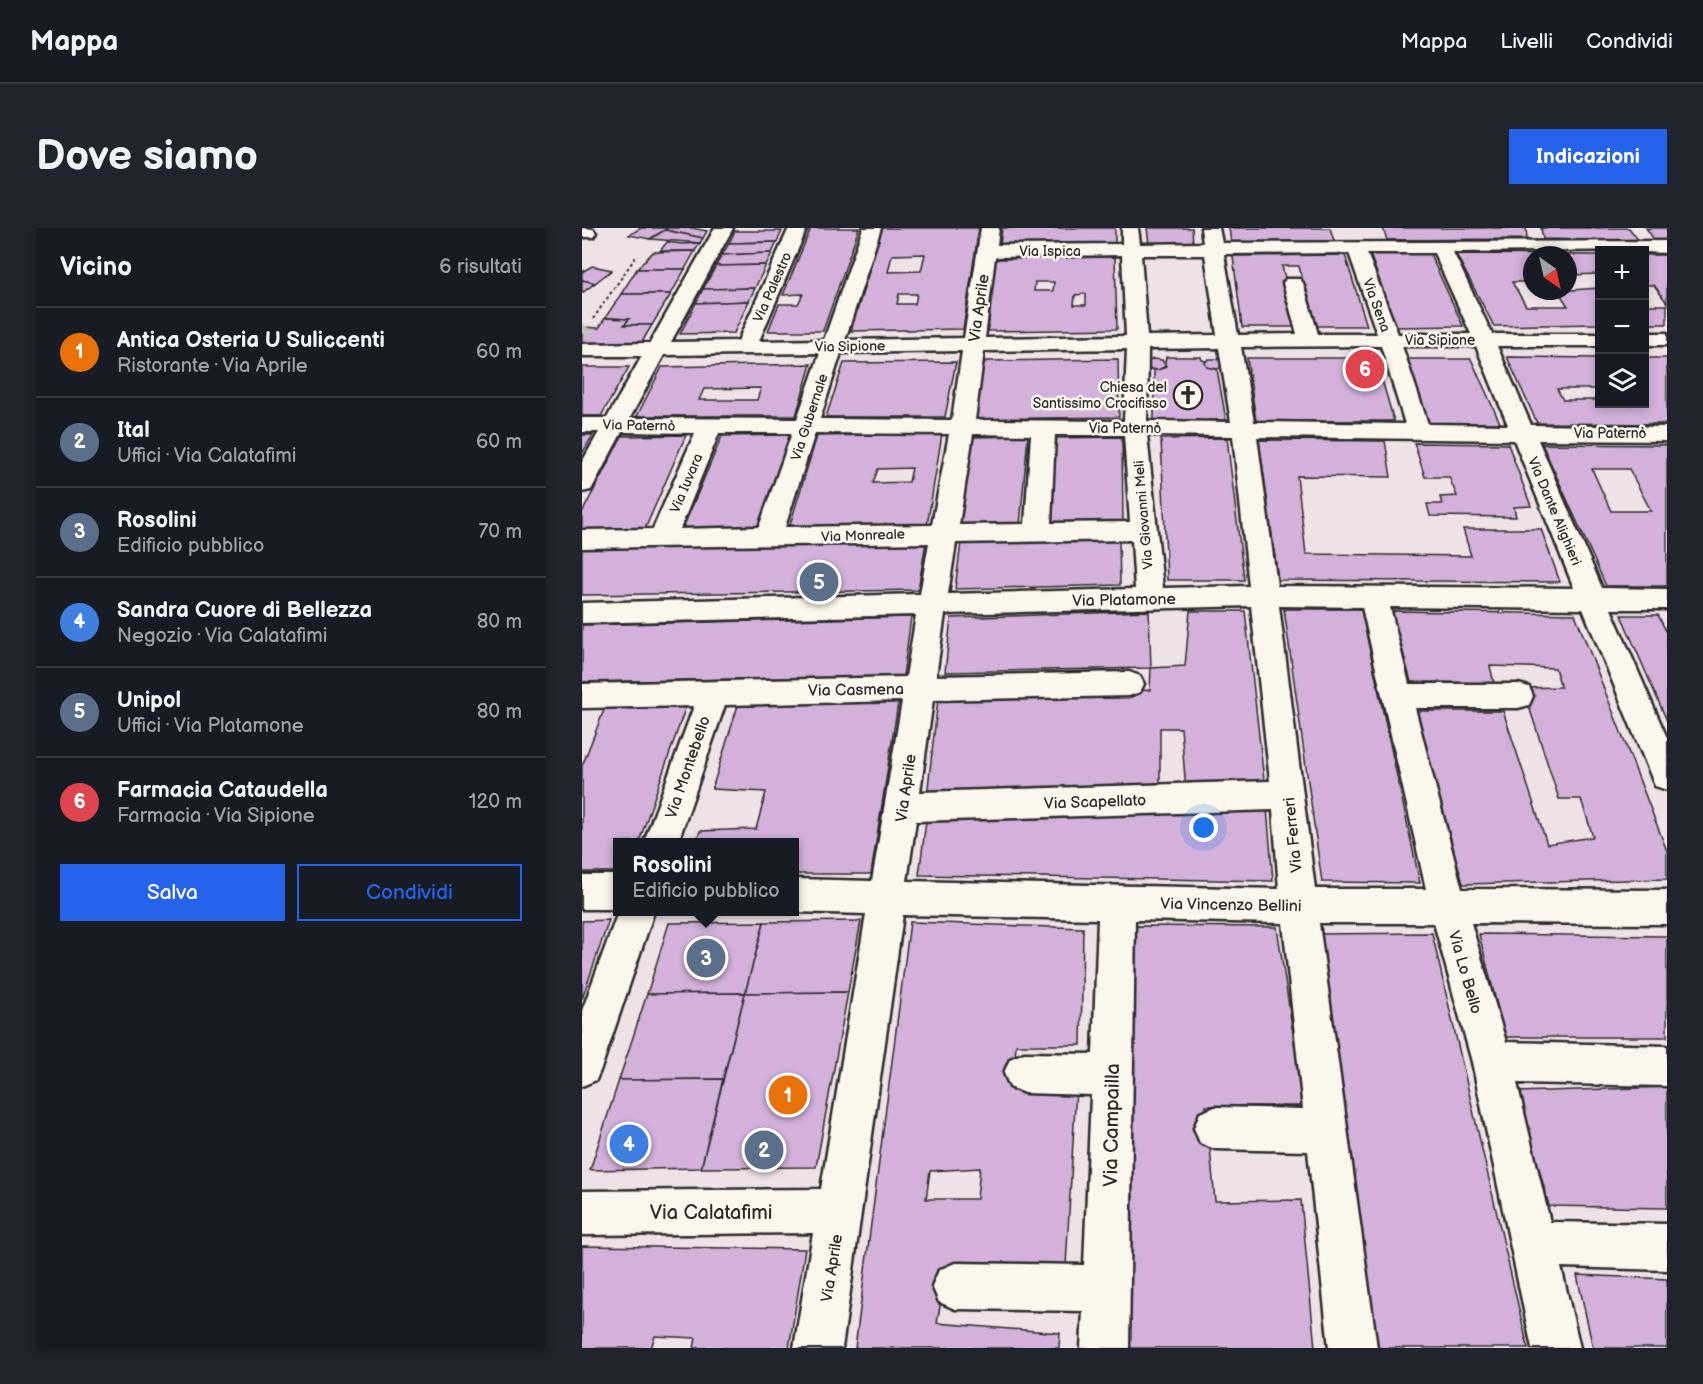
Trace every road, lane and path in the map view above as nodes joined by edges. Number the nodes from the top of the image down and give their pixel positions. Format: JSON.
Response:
{"nodes":[{"id":1,"x":724,"y":228,"type":"edge"},
{"id":2,"x":798,"y":228,"type":"edge"},
{"id":3,"x":872,"y":228,"type":"edge"},
{"id":4,"x":1639,"y":228,"type":"edge"},
{"id":5,"x":1537,"y":237,"type":"edge"},
{"id":6,"x":988,"y":240,"type":"edge"},
{"id":7,"x":1216,"y":242,"type":"edge"},
{"id":8,"x":1127,"y":243,"type":"edge"},
{"id":9,"x":1441,"y":247,"type":"junction"},
{"id":10,"x":1660,"y":247,"type":"edge"},
{"id":11,"x":1356,"y":248,"type":"junction"},
{"id":12,"x":636,"y":255,"type":"dead end"},
{"id":13,"x":1293,"y":283,"type":"dead end"},
{"id":14,"x":587,"y":327,"type":"dead end"},
{"id":15,"x":1649,"y":339,"type":"edge"},
{"id":16,"x":1667,"y":339,"type":"edge"},
{"id":17,"x":1309,"y":340,"type":"junction"},
{"id":18,"x":1484,"y":340,"type":"junction"},
{"id":19,"x":1595,"y":340,"type":"edge"},
{"id":20,"x":1390,"y":341,"type":"junction"},
{"id":21,"x":974,"y":344,"type":"junction"},
{"id":22,"x":833,"y":346,"type":"junction"},
{"id":23,"x":746,"y":347,"type":"junction"},
{"id":24,"x":1234,"y":347,"type":"junction"},
{"id":25,"x":1131,"y":348,"type":"junction"},
{"id":26,"x":657,"y":349,"type":"junction"},
{"id":27,"x":582,"y":350,"type":"edge"},
{"id":28,"x":615,"y":424,"type":"junction"},
{"id":29,"x":582,"y":425,"type":"edge"},
{"id":30,"x":710,"y":426,"type":"junction"},
{"id":31,"x":806,"y":427,"type":"junction"},
{"id":32,"x":962,"y":428,"type":"junction"},
{"id":33,"x":1135,"y":428,"type":"junction"},
{"id":34,"x":1042,"y":429,"type":"junction"},
{"id":35,"x":1244,"y":430,"type":"junction"},
{"id":36,"x":1419,"y":432,"type":"junction"},
{"id":37,"x":1522,"y":433,"type":"junction"},
{"id":38,"x":1667,"y":434,"type":"edge"},
{"id":39,"x":582,"y":484,"type":"edge"},
{"id":40,"x":1143,"y":531,"type":"junction"},
{"id":41,"x":1038,"y":532,"type":"junction"},
{"id":42,"x":944,"y":533,"type":"junction"},
{"id":43,"x":769,"y":537,"type":"junction"},
{"id":44,"x":582,"y":539,"type":"edge"},
{"id":45,"x":662,"y":539,"type":"junction"},
{"id":46,"x":1264,"y":596,"type":"junction"},
{"id":47,"x":1373,"y":596,"type":"junction"},
{"id":48,"x":1591,"y":597,"type":"junction"},
{"id":49,"x":1150,"y":598,"type":"junction"},
{"id":50,"x":1667,"y":599,"type":"edge"},
{"id":51,"x":932,"y":604,"type":"junction"},
{"id":52,"x":582,"y":613,"type":"edge"},
{"id":53,"x":1129,"y":684,"type":"dead end"},
{"id":54,"x":920,"y":687,"type":"junction"},
{"id":55,"x":714,"y":692,"type":"junction"},
{"id":56,"x":1397,"y":696,"type":"junction"},
{"id":57,"x":1518,"y":696,"type":"dead end"},
{"id":58,"x":584,"y":700,"type":"edge"},
{"id":59,"x":1667,"y":776,"type":"edge"},
{"id":60,"x":1288,"y":795,"type":"junction"},
{"id":61,"x":902,"y":807,"type":"junction"},
{"id":62,"x":663,"y":838,"type":"edge"},
{"id":63,"x":582,"y":892,"type":"edge"},
{"id":64,"x":613,"y":892,"type":"edge"},
{"id":65,"x":799,"y":896,"type":"edge"},
{"id":66,"x":889,"y":897,"type":"junction"},
{"id":67,"x":1117,"y":901,"type":"junction"},
{"id":68,"x":1299,"y":906,"type":"junction"},
{"id":69,"x":1448,"y":907,"type":"junction"},
{"id":70,"x":1667,"y":907,"type":"edge"},
{"id":71,"x":635,"y":916,"type":"edge"},
{"id":72,"x":1491,"y":1062,"type":"junction"},
{"id":73,"x":582,"y":1066,"type":"edge"},
{"id":74,"x":1667,"y":1066,"type":"edge"},
{"id":75,"x":1024,"y":1073,"type":"dead end"},
{"id":76,"x":1112,"y":1075,"type":"junction"},
{"id":77,"x":1215,"y":1128,"type":"dead end"},
{"id":78,"x":1325,"y":1130,"type":"junction"},
{"id":79,"x":840,"y":1211,"type":"junction"},
{"id":80,"x":582,"y":1213,"type":"edge"},
{"id":81,"x":1532,"y":1244,"type":"junction"},
{"id":82,"x":1667,"y":1247,"type":"edge"},
{"id":83,"x":955,"y":1286,"type":"dead end"},
{"id":84,"x":1108,"y":1288,"type":"junction"},
{"id":85,"x":818,"y":1348,"type":"edge"},
{"id":86,"x":1105,"y":1348,"type":"edge"},
{"id":87,"x":1353,"y":1348,"type":"edge"},
{"id":88,"x":1556,"y":1348,"type":"edge"}],
"edges":[{"from":1,"to":26,"type":"street"},
{"from":2,"to":23,"type":"street","name":"Via Palestro"},
{"from":3,"to":22,"type":"street","name":"Via Gubernale"},
{"from":4,"to":10,"type":"street"},
{"from":5,"to":9,"type":"street"},
{"from":5,"to":10,"type":"street"},
{"from":6,"to":8,"type":"street","name":"Via Ispica"},
{"from":6,"to":21,"type":"street","name":"Via Aprile"},
{"from":7,"to":8,"type":"street","name":"Via Ispica"},
{"from":7,"to":11,"type":"street"},
{"from":7,"to":24,"type":"street","name":"Via Ferreri"},
{"from":8,"to":25,"type":"street","name":"Via Giovanni Meli"},
{"from":9,"to":11,"type":"street"},
{"from":9,"to":18,"type":"street","name":"Via Dante Alighieri"},
{"from":11,"to":20,"type":"street","name":"Via Sena"},
{"from":12,"to":14,"type":"path"},
{"from":13,"to":17,"type":"street"},
{"from":15,"to":16,"type":"street"},
{"from":17,"to":20,"type":"street","name":"Via Sipione"},
{"from":17,"to":24,"type":"street","name":"Via Sipione"},
{"from":18,"to":19,"type":"street","name":"Via Sipione"},
{"from":18,"to":20,"type":"street","name":"Via Sipione"},
{"from":18,"to":37,"type":"street","name":"Via Dante Alighieri"},
{"from":20,"to":36,"type":"street","name":"Via Sena"},
{"from":21,"to":22,"type":"street","name":"Via Sipione"},
{"from":21,"to":25,"type":"street","name":"Via Sipione"},
{"from":21,"to":32,"type":"street","name":"Via Aprile"},
{"from":22,"to":23,"type":"street","name":"Via Sipione"},
{"from":22,"to":31,"type":"street","name":"Via Gubernale"},
{"from":23,"to":26,"type":"street","name":"Via Sipione"},
{"from":24,"to":25,"type":"street","name":"Via Sipione"},
{"from":24,"to":35,"type":"street","name":"Via Ferreri"},
{"from":25,"to":33,"type":"street","name":"Via Giovanni Meli"},
{"from":26,"to":27,"type":"street","name":"Via Sipione"},
{"from":26,"to":28,"type":"street"},
{"from":28,"to":29,"type":"street","name":"Via Paternò"},
{"from":28,"to":30,"type":"street","name":"Via Paternò"},
{"from":28,"to":39,"type":"street"},
{"from":30,"to":31,"type":"street","name":"Via Paternò"},
{"from":30,"to":45,"type":"street","name":"Via Iuvara"},
{"from":31,"to":32,"type":"street","name":"Via Paternò"},
{"from":31,"to":43,"type":"street","name":"Via Gubernale"},
{"from":32,"to":34,"type":"street","name":"Via Paternò"},
{"from":32,"to":42,"type":"street","name":"Via Aprile"},
{"from":33,"to":34,"type":"street","name":"Via Paternò"},
{"from":33,"to":35,"type":"street","name":"Via Paternò"},
{"from":33,"to":40,"type":"street","name":"Via Giovanni Meli"},
{"from":34,"to":41,"type":"street"},
{"from":35,"to":36,"type":"street","name":"Via Paternò"},
{"from":35,"to":46,"type":"street","name":"Via Ferreri"},
{"from":36,"to":37,"type":"street","name":"Via Paternò"},
{"from":37,"to":38,"type":"street","name":"Via Paternò"},
{"from":37,"to":48,"type":"street","name":"Via Dante Alighieri"},
{"from":40,"to":41,"type":"street","name":"Via Monreale"},
{"from":40,"to":49,"type":"street","name":"Via Giovanni Meli"},
{"from":41,"to":42,"type":"street","name":"Via Monreale"},
{"from":42,"to":43,"type":"street","name":"Via Monreale"},
{"from":42,"to":51,"type":"street","name":"Via Aprile"},
{"from":43,"to":45,"type":"street","name":"Via Monreale"},
{"from":44,"to":45,"type":"street","name":"Via Monreale"},
{"from":46,"to":47,"type":"street","name":"Via Platamone"},
{"from":46,"to":49,"type":"street","name":"Via Platamone"},
{"from":46,"to":60,"type":"street","name":"Via Ferreri"},
{"from":47,"to":48,"type":"street","name":"Via Platamone"},
{"from":47,"to":56,"type":"street","name":"Via Lo Bello"},
{"from":48,"to":50,"type":"street","name":"Via Platamone"},
{"from":48,"to":59,"type":"street","name":"Via Dante Alighieri"},
{"from":49,"to":51,"type":"street","name":"Via Platamone"},
{"from":51,"to":52,"type":"street","name":"Via Platamone"},
{"from":51,"to":54,"type":"street","name":"Via Aprile"},
{"from":53,"to":54,"type":"street","name":"Via Casmena"},
{"from":54,"to":55,"type":"street","name":"Via Casmena"},
{"from":54,"to":61,"type":"street","name":"Via Aprile"},
{"from":55,"to":58,"type":"street","name":"Via Casmena"},
{"from":55,"to":62,"type":"street","name":"Via Montebello"},
{"from":56,"to":57,"type":"street"},
{"from":56,"to":69,"type":"street","name":"Via Lo Bello"},
{"from":60,"to":61,"type":"street","name":"Via Scapellato"},
{"from":60,"to":68,"type":"street","name":"Via Ferreri"},
{"from":61,"to":66,"type":"street","name":"Via Aprile"},
{"from":63,"to":64,"type":"street"},
{"from":65,"to":66,"type":"street","name":"Via Vincenzo Bellini"},
{"from":66,"to":67,"type":"street","name":"Via Vincenzo Bellini"},
{"from":66,"to":79,"type":"street","name":"Via Aprile"},
{"from":67,"to":68,"type":"street","name":"Via Vincenzo Bellini"},
{"from":67,"to":76,"type":"street","name":"Via Campailla"},
{"from":68,"to":69,"type":"street","name":"Via Vincenzo Bellini"},
{"from":68,"to":78,"type":"street","name":"Via Ferreri"},
{"from":69,"to":70,"type":"street","name":"Via Vincenzo Bellini"},
{"from":69,"to":72,"type":"street","name":"Via Lo Bello"},
{"from":71,"to":73,"type":"street"},
{"from":72,"to":74,"type":"street"},
{"from":72,"to":81,"type":"street","name":"Via Lo Bello"},
{"from":75,"to":76,"type":"street"},
{"from":76,"to":84,"type":"street","name":"Via Campailla"},
{"from":77,"to":78,"type":"street"},
{"from":78,"to":87,"type":"street","name":"Via Ferreri"},
{"from":79,"to":80,"type":"street","name":"Via Calatafimi"},
{"from":79,"to":85,"type":"street","name":"Via Aprile"},
{"from":81,"to":82,"type":"street"},
{"from":81,"to":88,"type":"street","name":"Via Lo Bello"},
{"from":83,"to":84,"type":"street"},
{"from":84,"to":86,"type":"street","name":"Via Campailla"}]}
